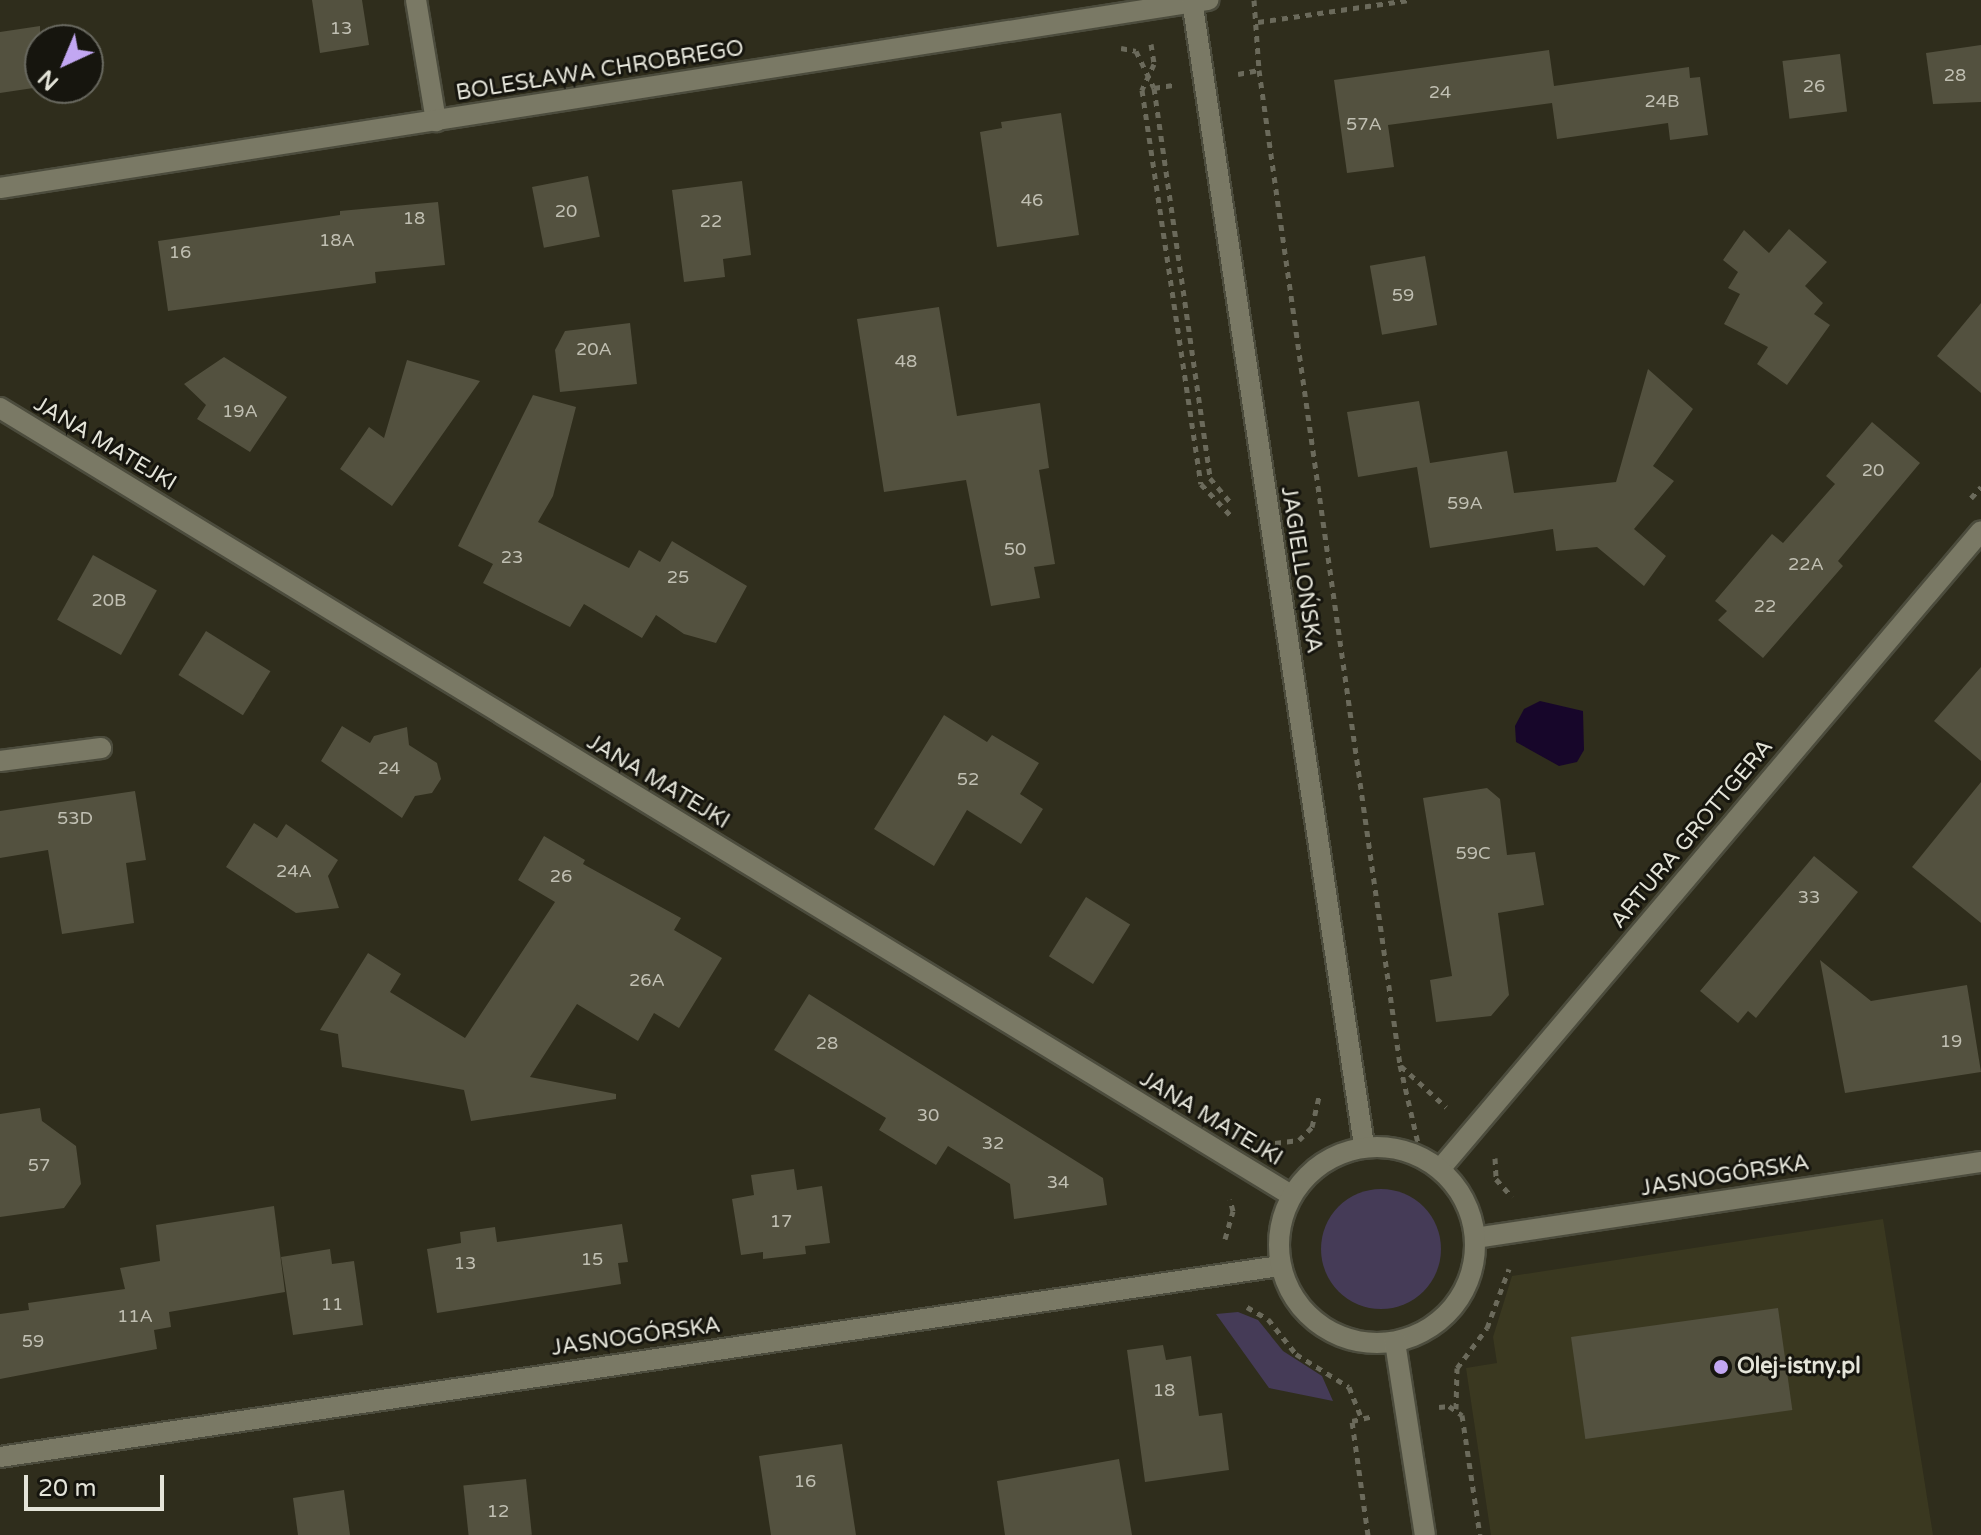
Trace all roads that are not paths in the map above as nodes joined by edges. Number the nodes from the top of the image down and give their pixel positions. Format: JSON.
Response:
{"nodes":[{"id":1,"x":416,"y":0,"type":"edge"},
{"id":2,"x":1198,"y":1,"type":"edge"},
{"id":3,"x":436,"y":121,"type":"junction"},
{"id":4,"x":0,"y":188,"type":"edge"},
{"id":5,"x":0,"y":408,"type":"edge"},
{"id":6,"x":1981,"y":531,"type":"edge"},
{"id":7,"x":101,"y":748,"type":"dead end"},
{"id":8,"x":0,"y":761,"type":"edge"},
{"id":9,"x":1364,"y":1146,"type":"junction"},
{"id":10,"x":1981,"y":1162,"type":"edge"},
{"id":11,"x":1440,"y":1169,"type":"junction"},
{"id":12,"x":1291,"y":1195,"type":"junction"},
{"id":13,"x":1475,"y":1238,"type":"junction"},
{"id":14,"x":1280,"y":1266,"type":"junction"},
{"id":15,"x":1395,"y":1342,"type":"junction"},
{"id":16,"x":0,"y":1457,"type":"edge"},
{"id":17,"x":1425,"y":1535,"type":"edge"}],
"edges":[{"from":1,"to":3,"type":"street"},
{"from":2,"to":3,"type":"street","name":"BOLESŁAWA CHROBREGO"},
{"from":2,"to":9,"type":"street","name":"JAGIELLOŃSKA"},
{"from":3,"to":4,"type":"street","name":"BOLESŁAWA CHROBREGO"},
{"from":5,"to":12,"type":"street","name":"JANA MATEJKI"},
{"from":6,"to":11,"type":"street","name":"ARTURA GROTTGERA"},
{"from":7,"to":8,"type":"street"},
{"from":9,"to":11,"type":"street"},
{"from":9,"to":12,"type":"street"},
{"from":10,"to":13,"type":"street","name":"JASNOGÓRSKA"},
{"from":11,"to":13,"type":"street"},
{"from":12,"to":14,"type":"street"},
{"from":13,"to":15,"type":"street"},
{"from":14,"to":15,"type":"street"},
{"from":14,"to":16,"type":"street","name":"JASNOGÓRSKA"},
{"from":15,"to":17,"type":"street"}]}
